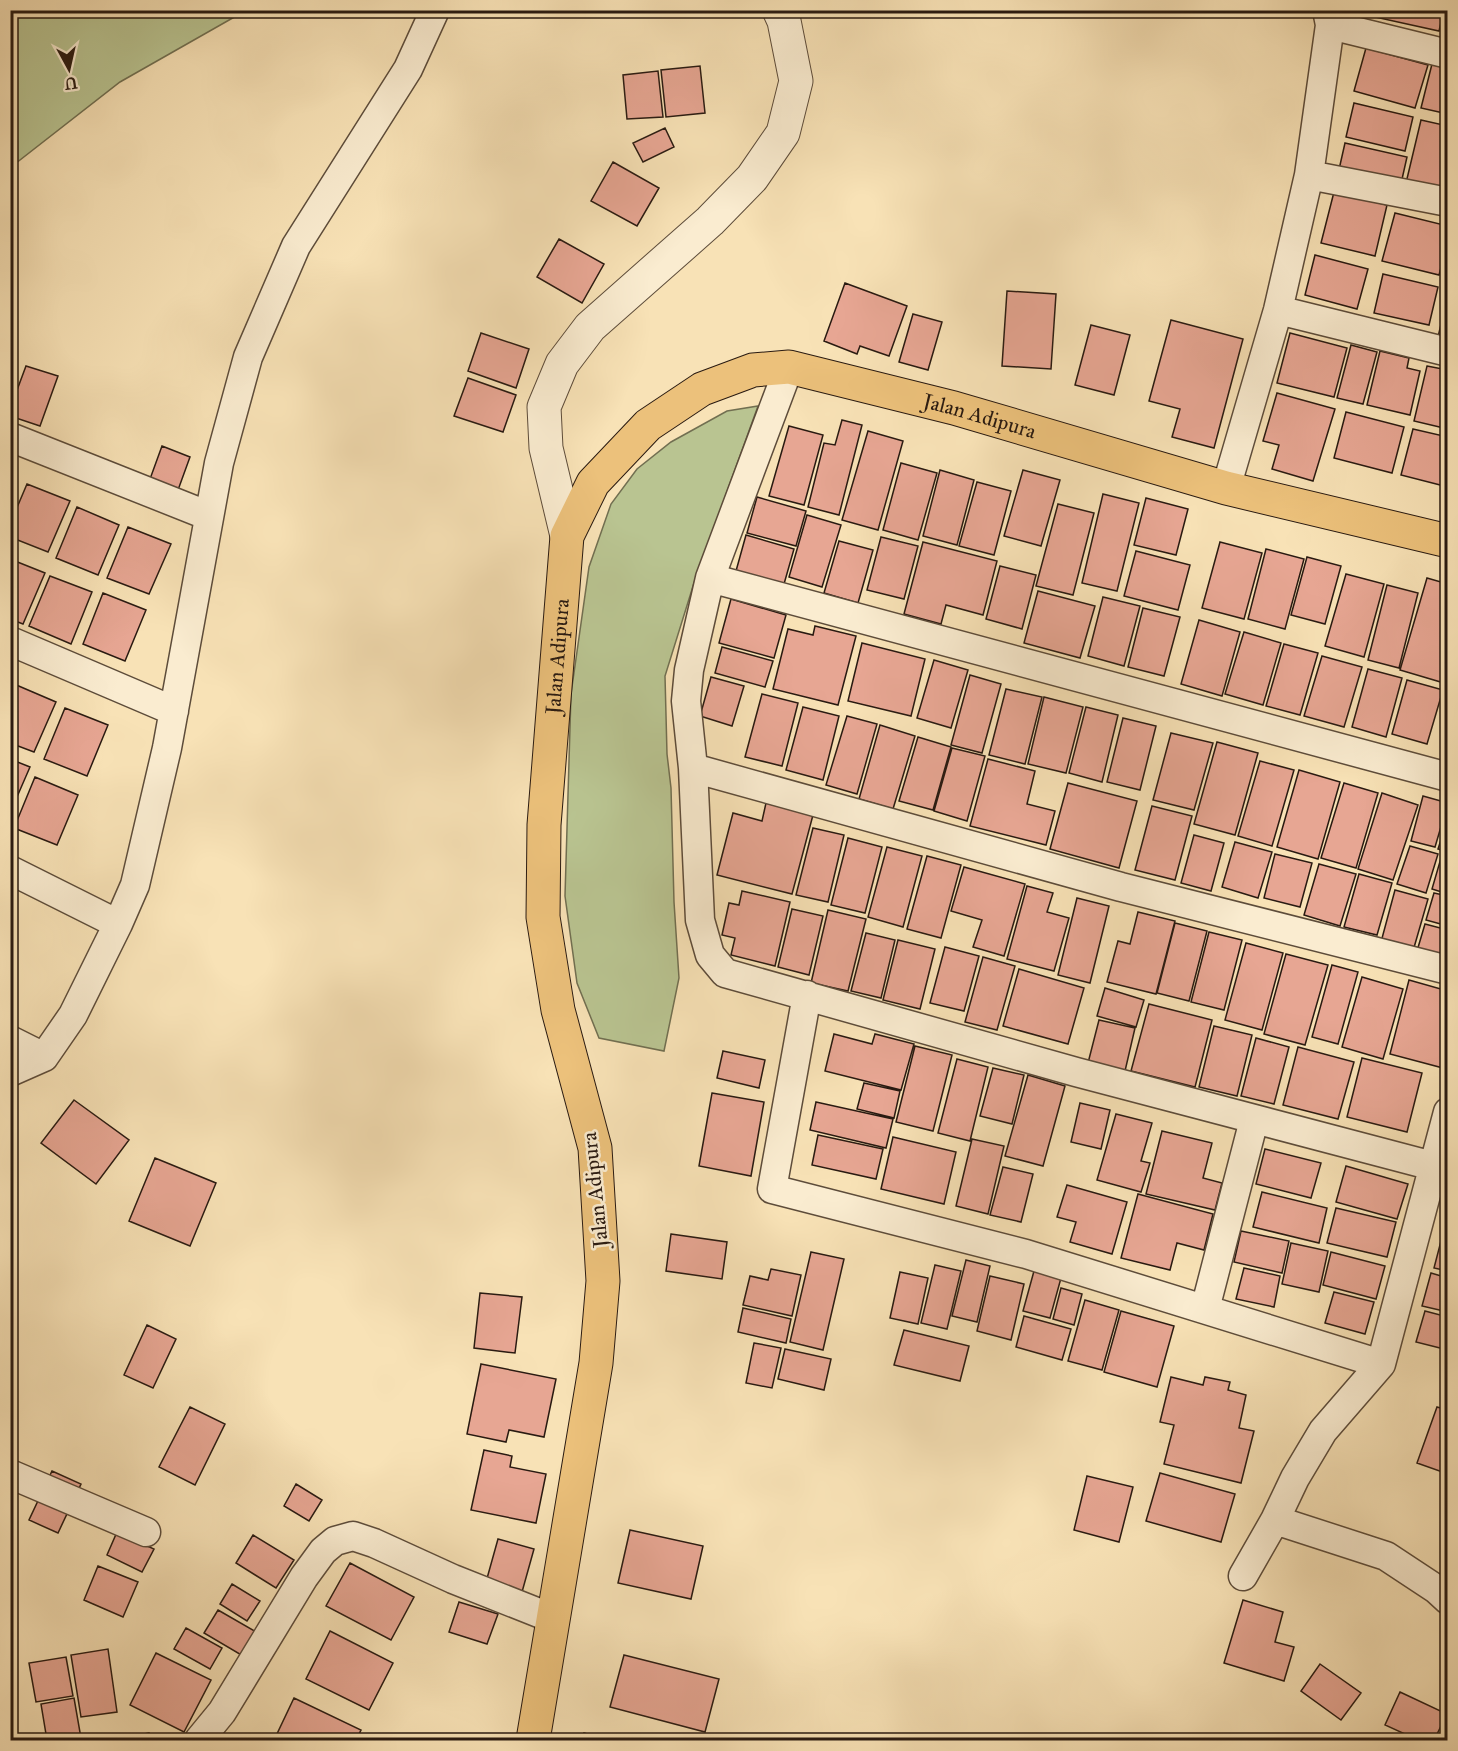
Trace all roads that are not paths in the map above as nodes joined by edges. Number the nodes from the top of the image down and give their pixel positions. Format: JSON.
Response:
{"nodes":[{"id":1,"x":435,"y":10,"type":"edge"},
{"id":2,"x":779,"y":10,"type":"edge"},
{"id":3,"x":1329,"y":18,"type":"edge"},
{"id":4,"x":1448,"y":54,"type":"edge"},
{"id":5,"x":1309,"y":175,"type":"junction"},
{"id":6,"x":1448,"y":202,"type":"edge"},
{"id":7,"x":1278,"y":310,"type":"junction"},
{"id":8,"x":1448,"y":352,"type":"edge"},
{"id":9,"x":789,"y":368,"type":"junction"},
{"id":10,"x":10,"y":438,"type":"edge"},
{"id":11,"x":1226,"y":488,"type":"junction"},
{"id":12,"x":209,"y":516,"type":"junction"},
{"id":13,"x":567,"y":536,"type":"junction"},
{"id":14,"x":1448,"y":542,"type":"edge"},
{"id":15,"x":710,"y":578,"type":"junction"},
{"id":16,"x":10,"y":641,"type":"edge"},
{"id":17,"x":174,"y":711,"type":"junction"},
{"id":18,"x":693,"y":768,"type":"junction"},
{"id":19,"x":1448,"y":777,"type":"edge"},
{"id":20,"x":10,"y":870,"type":"edge"},
{"id":21,"x":118,"y":924,"type":"junction"},
{"id":22,"x":1448,"y":970,"type":"edge"},
{"id":23,"x":807,"y":995,"type":"junction"},
{"id":24,"x":10,"y":1040,"type":"edge"},
{"id":25,"x":44,"y":1057,"type":"junction"},
{"id":26,"x":10,"y":1072,"type":"edge"},
{"id":27,"x":1448,"y":1112,"type":"edge"},
{"id":28,"x":1254,"y":1120,"type":"junction"},
{"id":29,"x":1441,"y":1168,"type":"edge"},
{"id":30,"x":1204,"y":1309,"type":"junction"},
{"id":31,"x":1382,"y":1364,"type":"junction"},
{"id":32,"x":10,"y":1474,"type":"edge"},
{"id":33,"x":1275,"y":1520,"type":"junction"},
{"id":34,"x":146,"y":1532,"type":"dead end"},
{"id":35,"x":1243,"y":1576,"type":"dead end"},
{"id":36,"x":1448,"y":1600,"type":"edge"},
{"id":37,"x":554,"y":1619,"type":"junction"},
{"id":38,"x":199,"y":1740,"type":"edge"},
{"id":39,"x":533,"y":1740,"type":"edge"}],
"edges":[{"from":1,"to":12,"type":"street"},
{"from":2,"to":13,"type":"street"},
{"from":3,"to":4,"type":"street"},
{"from":3,"to":5,"type":"street"},
{"from":5,"to":6,"type":"street"},
{"from":5,"to":7,"type":"street"},
{"from":7,"to":8,"type":"street"},
{"from":7,"to":11,"type":"street"},
{"from":9,"to":11,"type":"highway","name":"Jalan Adipura"},
{"from":9,"to":13,"type":"highway","name":"Jalan Adipura"},
{"from":9,"to":15,"type":"street"},
{"from":10,"to":12,"type":"street"},
{"from":11,"to":14,"type":"highway","name":"Jalan Adipura"},
{"from":12,"to":17,"type":"street"},
{"from":13,"to":37,"type":"highway","name":"Jalan Adipura"},
{"from":15,"to":18,"type":"street"},
{"from":15,"to":19,"type":"street"},
{"from":16,"to":17,"type":"street"},
{"from":17,"to":21,"type":"street"},
{"from":18,"to":22,"type":"street"},
{"from":18,"to":23,"type":"street"},
{"from":20,"to":21,"type":"street"},
{"from":21,"to":25,"type":"street"},
{"from":23,"to":28,"type":"street"},
{"from":23,"to":30,"type":"street"},
{"from":24,"to":25,"type":"street"},
{"from":25,"to":26,"type":"street"},
{"from":27,"to":29,"type":"street"},
{"from":28,"to":29,"type":"street"},
{"from":28,"to":30,"type":"street"},
{"from":29,"to":31,"type":"street"},
{"from":30,"to":31,"type":"street"},
{"from":31,"to":33,"type":"street"},
{"from":32,"to":34,"type":"street"},
{"from":33,"to":35,"type":"street"},
{"from":33,"to":36,"type":"street"},
{"from":37,"to":38,"type":"street"},
{"from":37,"to":39,"type":"highway","name":"Jalan Adipura"}]}
